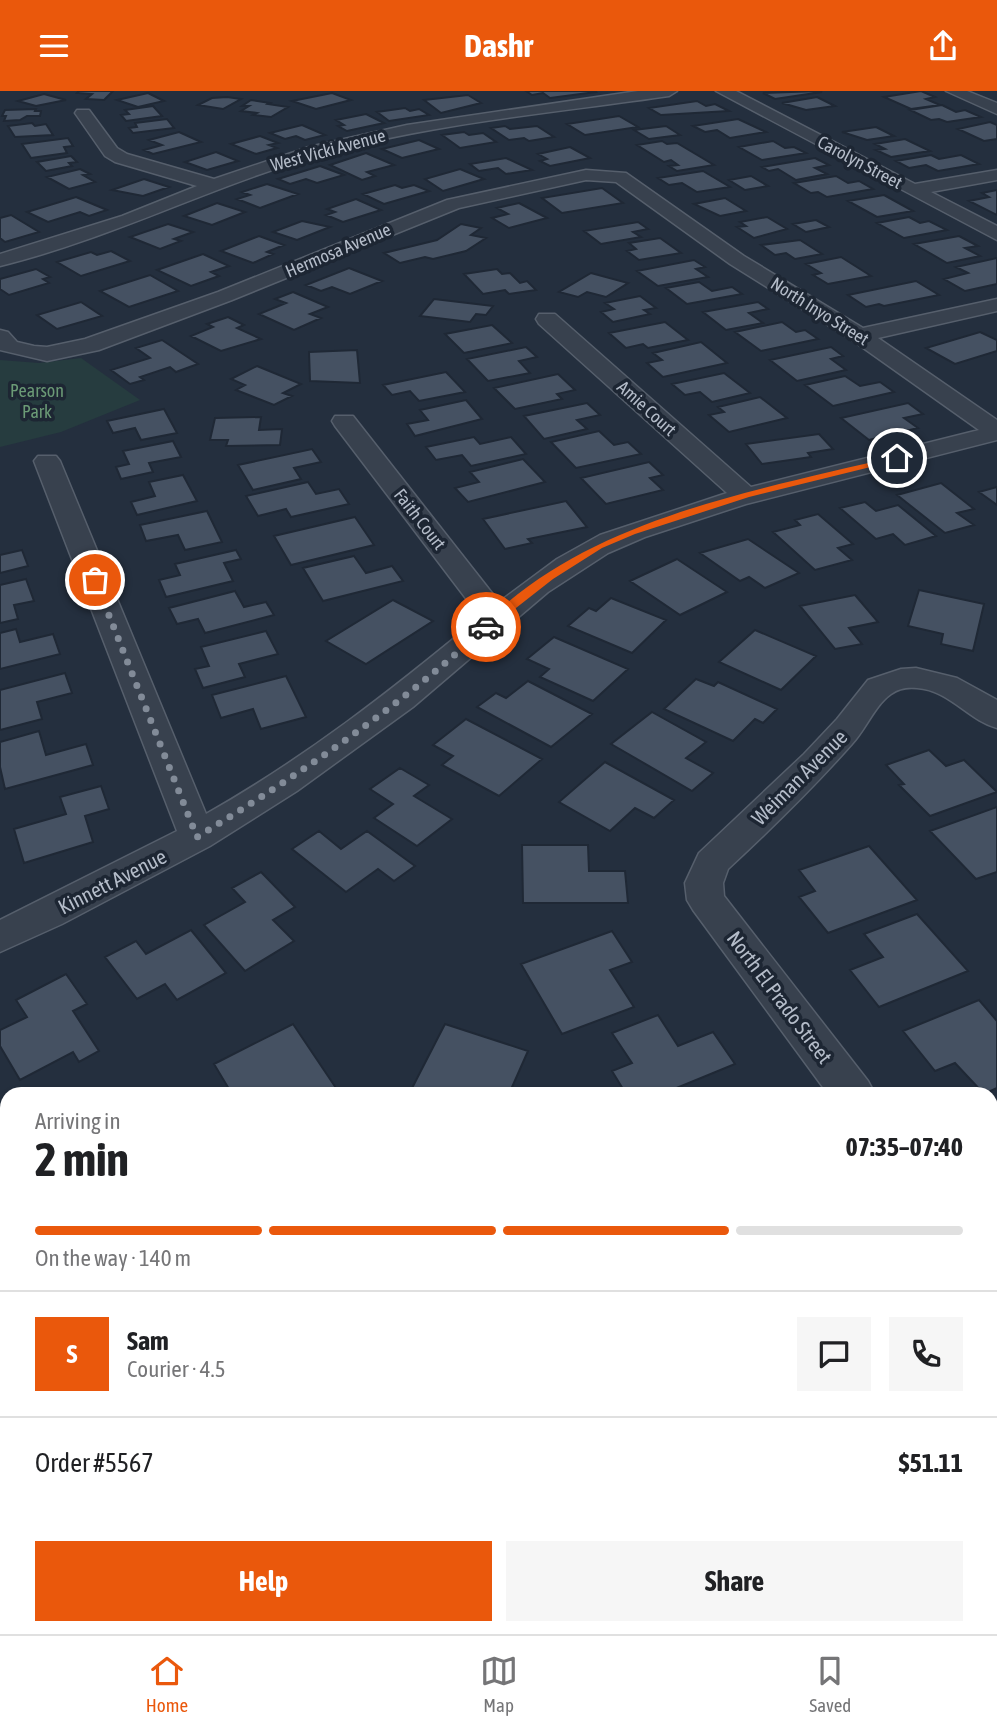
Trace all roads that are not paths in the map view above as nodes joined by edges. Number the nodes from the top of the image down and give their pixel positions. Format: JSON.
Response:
{"nodes":[{"id":1,"x":669,"y":91,"type":"edge"},
{"id":2,"x":724,"y":91,"type":"edge"},
{"id":3,"x":954,"y":91,"type":"edge"},
{"id":4,"x":500,"y":98,"type":"dead end"},
{"id":5,"x":997,"y":109,"type":"edge"},
{"id":6,"x":519,"y":112,"type":"junction"},
{"id":7,"x":83,"y":113,"type":"dead end"},
{"id":8,"x":997,"y":175,"type":"edge"},
{"id":9,"x":214,"y":185,"type":"junction"},
{"id":10,"x":913,"y":190,"type":"junction"},
{"id":11,"x":641,"y":194,"type":"joint"},
{"id":12,"x":997,"y":234,"type":"edge"},
{"id":13,"x":0,"y":260,"type":"edge"},
{"id":14,"x":997,"y":305,"type":"edge"},
{"id":15,"x":547,"y":319,"type":"dead end"},
{"id":16,"x":860,"y":335,"type":"junction"},
{"id":17,"x":0,"y":337,"type":"edge"},
{"id":18,"x":344,"y":421,"type":"dead end"},
{"id":19,"x":997,"y":432,"type":"edge"},
{"id":20,"x":47,"y":461,"type":"dead end"},
{"id":21,"x":746,"y":496,"type":"junction"},
{"id":22,"x":496,"y":618,"type":"junction"},
{"id":23,"x":997,"y":717,"type":"edge"},
{"id":24,"x":197,"y":837,"type":"junction"},
{"id":25,"x":706,"y":900,"type":"joint"},
{"id":26,"x":0,"y":937,"type":"edge"},
{"id":27,"x":848,"y":1087,"type":"edge"}],
"edges":[{"from":1,"to":6,"type":"street","name":"West Vicki Avenue"},
{"from":2,"to":10,"type":"street","name":"Carolyn Street"},
{"from":3,"to":5,"type":"street"},
{"from":4,"to":6,"type":"street"},
{"from":6,"to":9,"type":"street","name":"West Vicki Avenue"},
{"from":7,"to":9,"type":"street"},
{"from":8,"to":10,"type":"street"},
{"from":9,"to":13,"type":"street","name":"West Vicki Avenue"},
{"from":10,"to":12,"type":"street","name":"Carolyn Street"},
{"from":11,"to":16,"type":"street","name":"North Inyo Street"},
{"from":11,"to":17,"type":"street","name":"Hermosa Avenue"},
{"from":14,"to":16,"type":"street"},
{"from":15,"to":21,"type":"street","name":"Amie Court"},
{"from":16,"to":19,"type":"street","name":"North Inyo Street"},
{"from":18,"to":22,"type":"street","name":"Faith Court"},
{"from":19,"to":21,"type":"street","name":"Kinnett Avenue"},
{"from":20,"to":24,"type":"street"},
{"from":21,"to":22,"type":"street","name":"Kinnett Avenue"},
{"from":22,"to":24,"type":"street","name":"Kinnett Avenue"},
{"from":23,"to":25,"type":"street","name":"Weiman Avenue"},
{"from":24,"to":26,"type":"street","name":"Kinnett Avenue"},
{"from":25,"to":27,"type":"street","name":"North El Prado Street"}]}
